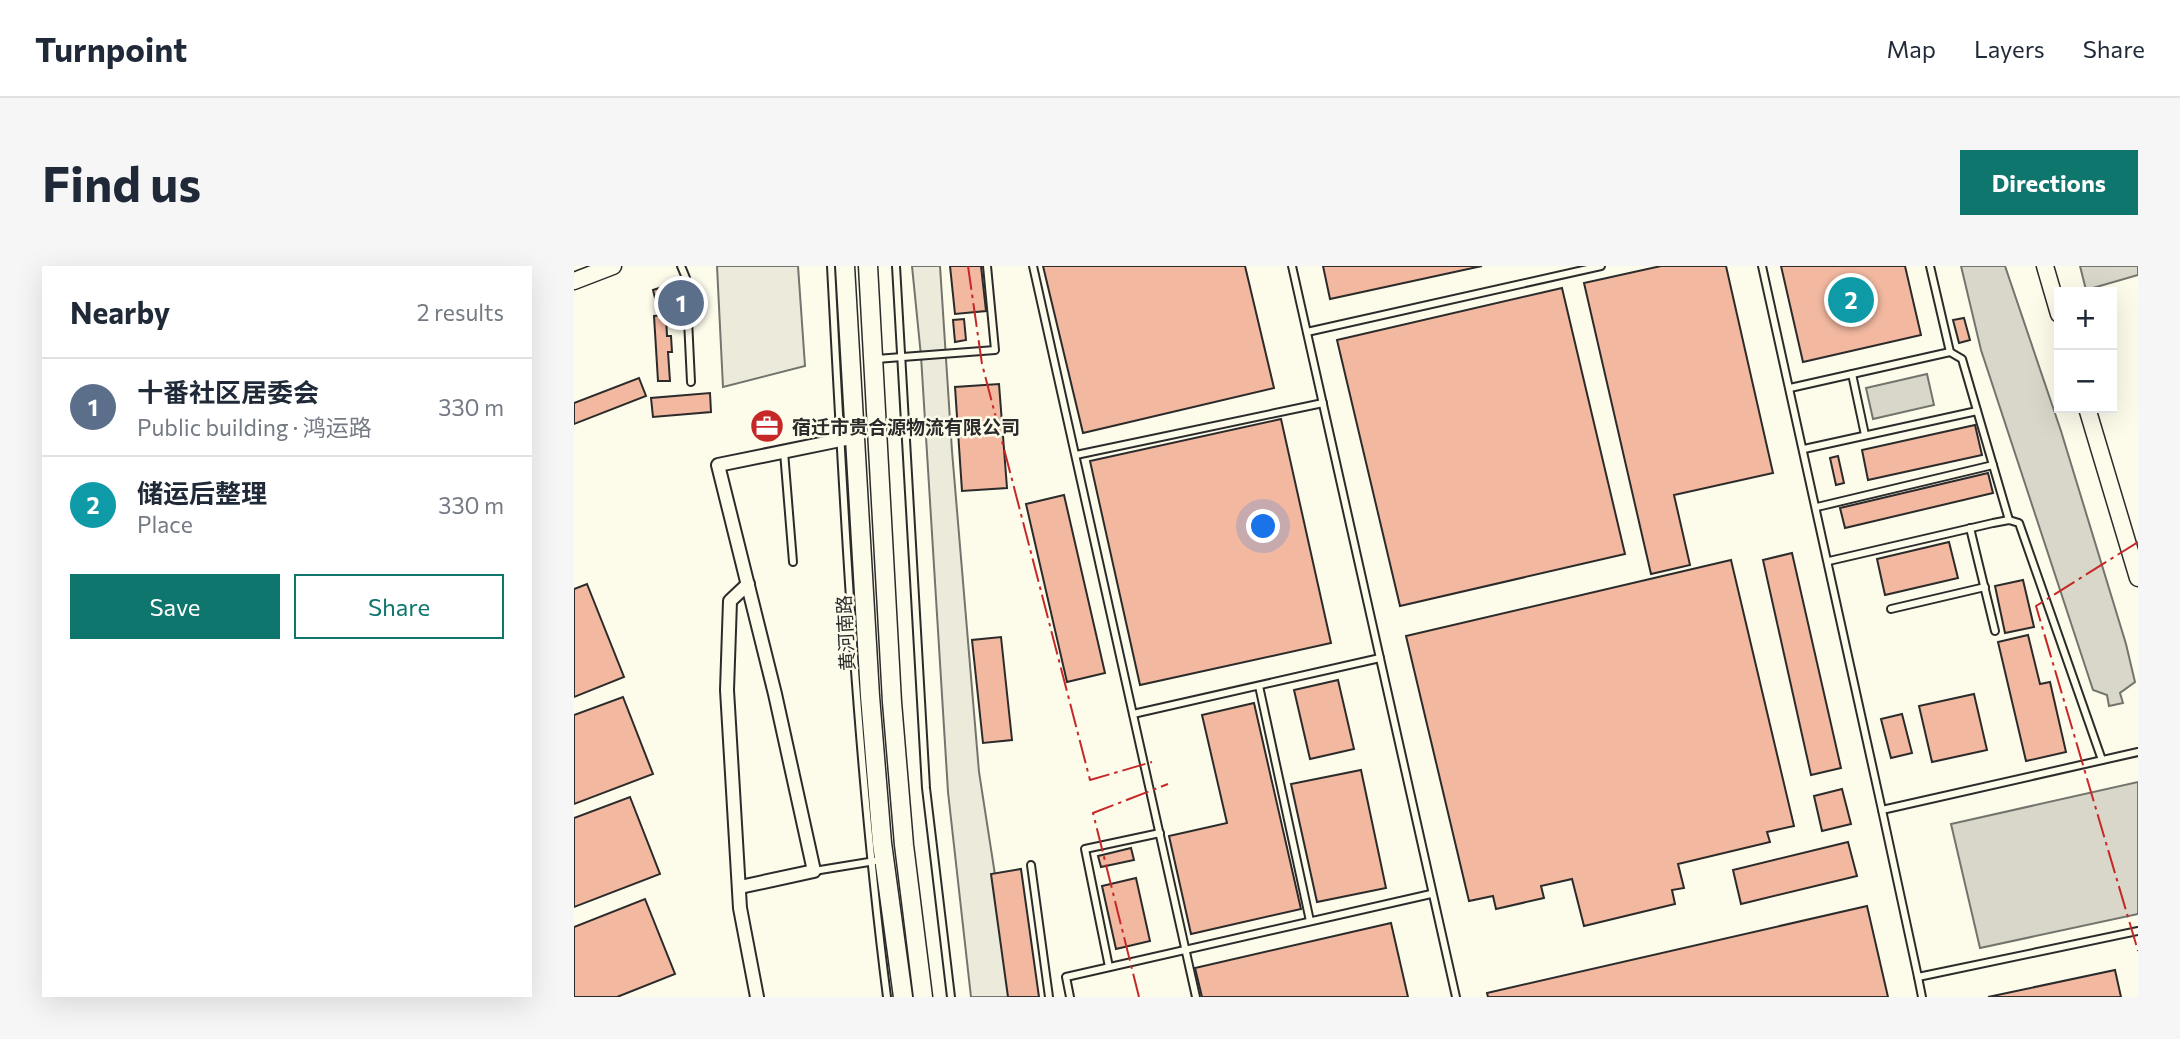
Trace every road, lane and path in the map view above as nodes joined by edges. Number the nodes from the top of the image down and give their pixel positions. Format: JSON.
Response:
{"nodes":[{"id":1,"x":612,"y":266,"type":"edge"},
{"id":2,"x":681,"y":266,"type":"edge"},
{"id":3,"x":831,"y":266,"type":"edge"},
{"id":4,"x":845,"y":266,"type":"edge"},
{"id":5,"x":869,"y":266,"type":"edge"},
{"id":6,"x":897,"y":266,"type":"edge"},
{"id":7,"x":987,"y":266,"type":"edge"},
{"id":8,"x":1033,"y":266,"type":"edge"},
{"id":9,"x":1292,"y":266,"type":"edge"},
{"id":10,"x":1601,"y":266,"type":"edge"},
{"id":11,"x":1762,"y":266,"type":"edge"},
{"id":12,"x":1930,"y":266,"type":"edge"},
{"id":13,"x":2045,"y":266,"type":"edge"},
{"id":14,"x":574,"y":281,"type":"edge"},
{"id":15,"x":2054,"y":297,"type":"edge"},
{"id":16,"x":1307,"y":332,"type":"junction"},
{"id":17,"x":1950,"y":352,"type":"junction"},
{"id":18,"x":902,"y":357,"type":"junction"},
{"id":19,"x":874,"y":359,"type":"junction"},
{"id":20,"x":1852,"y":374,"type":"junction"},
{"id":21,"x":691,"y":382,"type":"dead end"},
{"id":22,"x":1790,"y":388,"type":"junction"},
{"id":23,"x":1323,"y":403,"type":"junction"},
{"id":24,"x":1977,"y":411,"type":"junction"},
{"id":25,"x":2088,"y":413,"type":"edge"},
{"id":26,"x":1865,"y":436,"type":"junction"},
{"id":27,"x":848,"y":439,"type":"junction"},
{"id":28,"x":1804,"y":449,"type":"junction"},
{"id":29,"x":784,"y":452,"type":"junction"},
{"id":30,"x":1076,"y":455,"type":"junction"},
{"id":31,"x":1993,"y":465,"type":"junction"},
{"id":32,"x":1817,"y":507,"type":"junction"},
{"id":33,"x":2009,"y":520,"type":"junction"},
{"id":34,"x":1970,"y":528,"type":"junction"},
{"id":35,"x":1829,"y":561,"type":"junction"},
{"id":36,"x":793,"y":562,"type":"dead end"},
{"id":37,"x":2138,"y":578,"type":"edge"},
{"id":38,"x":748,"y":584,"type":"junction"},
{"id":39,"x":1984,"y":587,"type":"junction"},
{"id":40,"x":1891,"y":609,"type":"dead end"},
{"id":41,"x":1995,"y":631,"type":"dead end"},
{"id":42,"x":1380,"y":658,"type":"junction"},
{"id":43,"x":1259,"y":686,"type":"junction"},
{"id":44,"x":1133,"y":714,"type":"junction"},
{"id":45,"x":2138,"y":752,"type":"edge"},
{"id":46,"x":2102,"y":760,"type":"junction"},
{"id":47,"x":1882,"y":810,"type":"junction"},
{"id":48,"x":1160,"y":833,"type":"junction"},
{"id":49,"x":878,"y":861,"type":"junction"},
{"id":50,"x":1031,"y":865,"type":"dead end"},
{"id":51,"x":814,"y":871,"type":"junction"},
{"id":52,"x":740,"y":887,"type":"junction"},
{"id":53,"x":1431,"y":894,"type":"junction"},
{"id":54,"x":1310,"y":921,"type":"junction"},
{"id":55,"x":2138,"y":932,"type":"edge"},
{"id":56,"x":1186,"y":950,"type":"junction"},
{"id":57,"x":1109,"y":967,"type":"junction"},
{"id":58,"x":1918,"y":978,"type":"junction"},
{"id":59,"x":757,"y":997,"type":"edge"},
{"id":60,"x":887,"y":997,"type":"edge"},
{"id":61,"x":903,"y":997,"type":"edge"},
{"id":62,"x":923,"y":997,"type":"edge"},
{"id":63,"x":951,"y":997,"type":"edge"},
{"id":64,"x":1049,"y":997,"type":"edge"},
{"id":65,"x":1070,"y":997,"type":"edge"},
{"id":66,"x":1196,"y":997,"type":"edge"},
{"id":67,"x":1456,"y":997,"type":"edge"},
{"id":68,"x":1922,"y":997,"type":"edge"}],
"edges":[{"from":1,"to":14,"type":"street"},
{"from":2,"to":21,"type":"lane"},
{"from":3,"to":27,"type":"lane"},
{"from":4,"to":27,"type":"main road","name":"黄河南路"},
{"from":5,"to":19,"type":"main road"},
{"from":6,"to":18,"type":"lane"},
{"from":7,"to":18,"type":"lane"},
{"from":8,"to":30,"type":"lane"},
{"from":9,"to":16,"type":"lane"},
{"from":10,"to":16,"type":"lane"},
{"from":11,"to":22,"type":"lane"},
{"from":12,"to":17,"type":"lane"},
{"from":13,"to":15,"type":"street"},
{"from":16,"to":23,"type":"lane"},
{"from":17,"to":20,"type":"lane"},
{"from":17,"to":24,"type":"lane"},
{"from":18,"to":19,"type":"lane"},
{"from":18,"to":63,"type":"lane"},
{"from":19,"to":62,"type":"main road"},
{"from":20,"to":22,"type":"lane"},
{"from":20,"to":26,"type":"lane"},
{"from":22,"to":28,"type":"lane"},
{"from":23,"to":30,"type":"lane"},
{"from":23,"to":42,"type":"lane"},
{"from":24,"to":26,"type":"lane"},
{"from":24,"to":31,"type":"lane"},
{"from":25,"to":37,"type":"street"},
{"from":26,"to":28,"type":"lane"},
{"from":27,"to":29,"type":"street"},
{"from":27,"to":49,"type":"main road","name":"黄河南路"},
{"from":28,"to":32,"type":"lane"},
{"from":29,"to":36,"type":"lane"},
{"from":29,"to":38,"type":"street"},
{"from":30,"to":44,"type":"lane"},
{"from":31,"to":32,"type":"lane"},
{"from":31,"to":33,"type":"lane"},
{"from":32,"to":35,"type":"lane"},
{"from":33,"to":34,"type":"lane"},
{"from":33,"to":46,"type":"lane"},
{"from":34,"to":35,"type":"lane"},
{"from":34,"to":39,"type":"lane"},
{"from":35,"to":47,"type":"lane"},
{"from":38,"to":51,"type":"street"},
{"from":38,"to":52,"type":"street"},
{"from":39,"to":40,"type":"lane"},
{"from":39,"to":41,"type":"lane"},
{"from":42,"to":43,"type":"lane"},
{"from":42,"to":53,"type":"lane"},
{"from":43,"to":44,"type":"lane"},
{"from":43,"to":54,"type":"lane"},
{"from":44,"to":48,"type":"lane"},
{"from":45,"to":46,"type":"lane"},
{"from":46,"to":47,"type":"lane"},
{"from":47,"to":58,"type":"lane"},
{"from":48,"to":56,"type":"lane"},
{"from":48,"to":57,"type":"lane"},
{"from":49,"to":51,"type":"lane"},
{"from":49,"to":60,"type":"lane"},
{"from":49,"to":61,"type":"main road","name":"黄河南路"},
{"from":50,"to":64,"type":"lane"},
{"from":51,"to":52,"type":"street"},
{"from":52,"to":59,"type":"street"},
{"from":53,"to":54,"type":"lane"},
{"from":53,"to":67,"type":"lane"},
{"from":54,"to":56,"type":"lane"},
{"from":55,"to":58,"type":"lane"},
{"from":56,"to":57,"type":"lane"},
{"from":56,"to":66,"type":"lane"},
{"from":57,"to":65,"type":"lane"},
{"from":58,"to":68,"type":"lane"}]}
